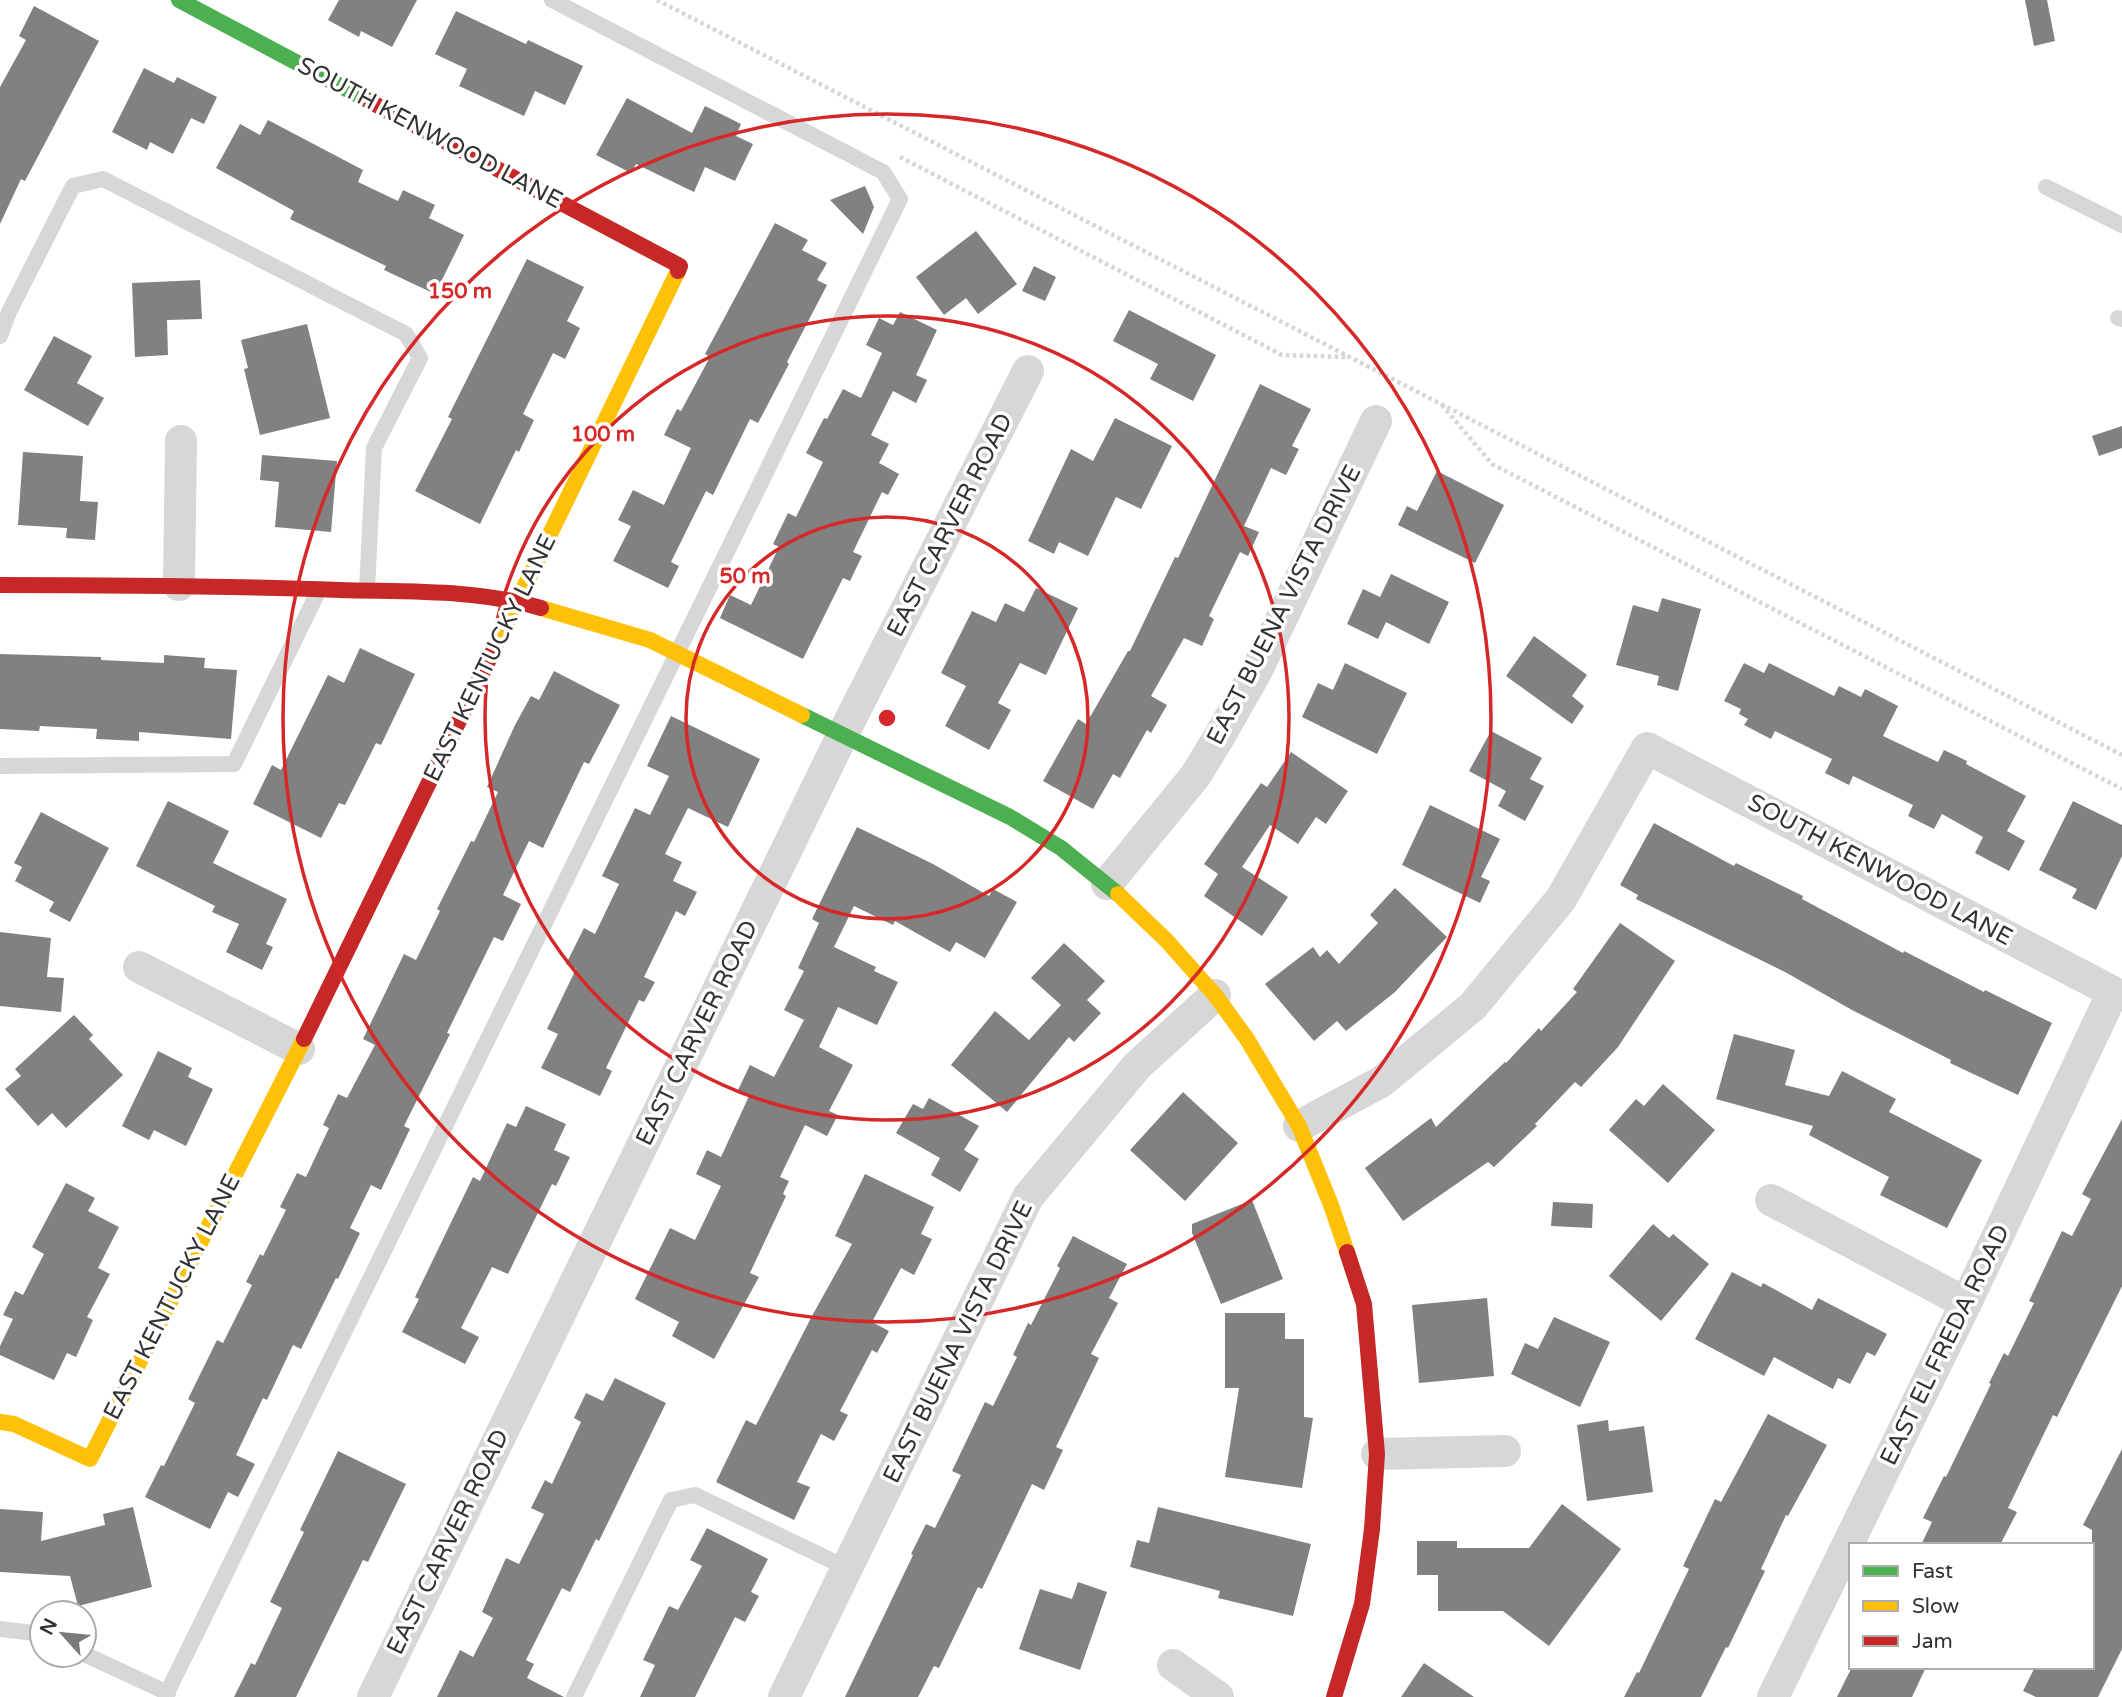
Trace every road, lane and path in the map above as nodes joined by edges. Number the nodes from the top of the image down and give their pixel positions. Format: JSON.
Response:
{"nodes":[{"id":1,"x":179,"y":0,"type":"edge"},
{"id":2,"x":552,"y":0,"type":"edge"},
{"id":3,"x":657,"y":0,"type":"edge"},
{"id":4,"x":892,"y":153,"type":"dead end"},
{"id":5,"x":2046,"y":187,"type":"dead end"},
{"id":6,"x":2122,"y":225,"type":"edge"},
{"id":7,"x":680,"y":266,"type":"joint"},
{"id":8,"x":0,"y":336,"type":"edge"},
{"id":9,"x":1352,"y":357,"type":"junction"},
{"id":10,"x":1028,"y":371,"type":"dead end"},
{"id":11,"x":1439,"y":402,"type":"junction"},
{"id":12,"x":1376,"y":421,"type":"dead end"},
{"id":13,"x":181,"y":441,"type":"dead end"},
{"id":14,"x":0,"y":585,"type":"edge"},
{"id":15,"x":180,"y":585,"type":"junction"},
{"id":16,"x":320,"y":589,"type":"junction"},
{"id":17,"x":367,"y":590,"type":"junction"},
{"id":18,"x":518,"y":601,"type":"junction"},
{"id":19,"x":678,"y":654,"type":"junction"},
{"id":20,"x":843,"y":734,"type":"junction"},
{"id":21,"x":2122,"y":755,"type":"edge"},
{"id":22,"x":0,"y":766,"type":"edge"},
{"id":23,"x":2122,"y":789,"type":"edge"},
{"id":24,"x":1107,"y":884,"type":"junction"},
{"id":25,"x":139,"y":967,"type":"dead end"},
{"id":26,"x":2113,"y":992,"type":"joint"},
{"id":27,"x":1215,"y":995,"type":"junction"},
{"id":28,"x":299,"y":1049,"type":"junction"},
{"id":29,"x":1298,"y":1126,"type":"junction"},
{"id":30,"x":1770,"y":1199,"type":"dead end"},
{"id":31,"x":1966,"y":1303,"type":"junction"},
{"id":32,"x":0,"y":1422,"type":"edge"},
{"id":33,"x":1505,"y":1451,"type":"dead end"},
{"id":34,"x":1377,"y":1454,"type":"junction"},
{"id":35,"x":847,"y":1568,"type":"junction"},
{"id":36,"x":0,"y":1629,"type":"edge"},
{"id":37,"x":28,"y":1632,"type":"edge"},
{"id":38,"x":98,"y":1661,"type":"edge"},
{"id":39,"x":1172,"y":1665,"type":"dead end"},
{"id":40,"x":167,"y":1695,"type":"edge"},
{"id":41,"x":373,"y":1697,"type":"edge"},
{"id":42,"x":574,"y":1697,"type":"edge"},
{"id":43,"x":784,"y":1697,"type":"edge"},
{"id":44,"x":1218,"y":1697,"type":"edge"},
{"id":45,"x":1334,"y":1697,"type":"edge"},
{"id":46,"x":1773,"y":1697,"type":"edge"}],
"edges":[{"from":1,"to":7,"type":"street","name":"SOUTH KENWOOD LANE"},
{"from":2,"to":19,"type":"lane"},
{"from":3,"to":9,"type":"path"},
{"from":4,"to":9,"type":"path"},
{"from":5,"to":6,"type":"lane"},
{"from":7,"to":18,"type":"street","name":"EAST KENTUCKY LANE"},
{"from":8,"to":17,"type":"lane"},
{"from":9,"to":11,"type":"path"},
{"from":10,"to":20,"type":"street","name":"EAST CARVER ROAD"},
{"from":11,"to":21,"type":"path"},
{"from":11,"to":23,"type":"path"},
{"from":12,"to":24,"type":"street","name":"EAST BUENA VISTA DRIVE"},
{"from":13,"to":15,"type":"street"},
{"from":14,"to":15,"type":"street"},
{"from":15,"to":16,"type":"street"},
{"from":16,"to":17,"type":"street"},
{"from":16,"to":22,"type":"lane"},
{"from":17,"to":18,"type":"street"},
{"from":18,"to":19,"type":"street"},
{"from":18,"to":28,"type":"street","name":"EAST KENTUCKY LANE"},
{"from":19,"to":20,"type":"street"},
{"from":19,"to":40,"type":"lane"},
{"from":20,"to":24,"type":"street"},
{"from":20,"to":41,"type":"street","name":"EAST CARVER ROAD"},
{"from":24,"to":27,"type":"street"},
{"from":25,"to":28,"type":"street"},
{"from":26,"to":29,"type":"street","name":"SOUTH KENWOOD LANE"},
{"from":26,"to":31,"type":"street","name":"EAST EL FREDA ROAD"},
{"from":27,"to":29,"type":"street"},
{"from":27,"to":35,"type":"street","name":"EAST BUENA VISTA DRIVE"},
{"from":28,"to":32,"type":"street","name":"EAST KENTUCKY LANE"},
{"from":29,"to":34,"type":"street"},
{"from":30,"to":31,"type":"street"},
{"from":31,"to":46,"type":"street","name":"EAST EL FREDA ROAD"},
{"from":33,"to":34,"type":"street"},
{"from":34,"to":45,"type":"street"},
{"from":35,"to":42,"type":"lane"},
{"from":35,"to":43,"type":"street","name":"EAST BUENA VISTA DRIVE"},
{"from":36,"to":37,"type":"lane"},
{"from":38,"to":40,"type":"lane"},
{"from":39,"to":44,"type":"street"}]}
